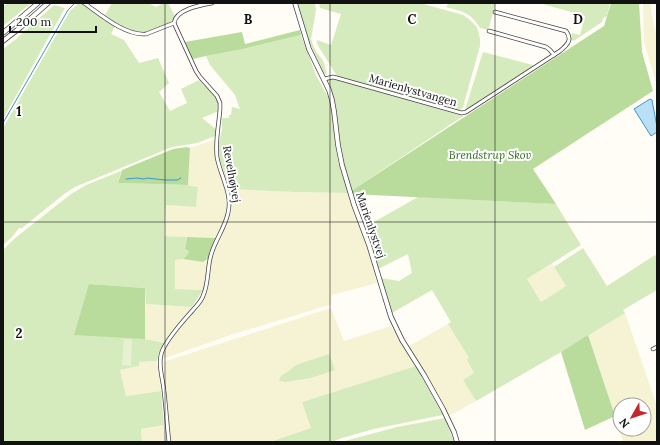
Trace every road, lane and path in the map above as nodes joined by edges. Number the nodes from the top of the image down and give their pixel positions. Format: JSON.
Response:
{"nodes":[{"id":1,"x":38,"y":3,"type":"edge"},
{"id":2,"x":48,"y":3,"type":"edge"},
{"id":3,"x":84,"y":3,"type":"edge"},
{"id":4,"x":212,"y":3,"type":"edge"},
{"id":5,"x":295,"y":3,"type":"edge"},
{"id":6,"x":494,"y":12,"type":"dead end"},
{"id":7,"x":174,"y":23,"type":"junction"},
{"id":8,"x":488,"y":31,"type":"dead end"},
{"id":9,"x":3,"y":32,"type":"edge"},
{"id":10,"x":3,"y":41,"type":"edge"},
{"id":11,"x":554,"y":55,"type":"junction"},
{"id":12,"x":324,"y":79,"type":"junction"},
{"id":13,"x":657,"y":347,"type":"edge"},
{"id":14,"x":653,"y":349,"type":"dead end"},
{"id":15,"x":168,"y":442,"type":"edge"},
{"id":16,"x":457,"y":442,"type":"edge"}],
"edges":[{"from":1,"to":9,"type":"street"},
{"from":2,"to":10,"type":"street"},
{"from":3,"to":7,"type":"street"},
{"from":4,"to":7,"type":"street"},
{"from":5,"to":12,"type":"street","name":"Marienlystvej"},
{"from":6,"to":11,"type":"street","name":"Marienlystvangen"},
{"from":7,"to":15,"type":"street","name":"Revelhøjvej"},
{"from":8,"to":11,"type":"street"},
{"from":11,"to":12,"type":"street","name":"Marienlystvangen"},
{"from":12,"to":16,"type":"street","name":"Marienlystvej"},
{"from":13,"to":14,"type":"street"}]}
